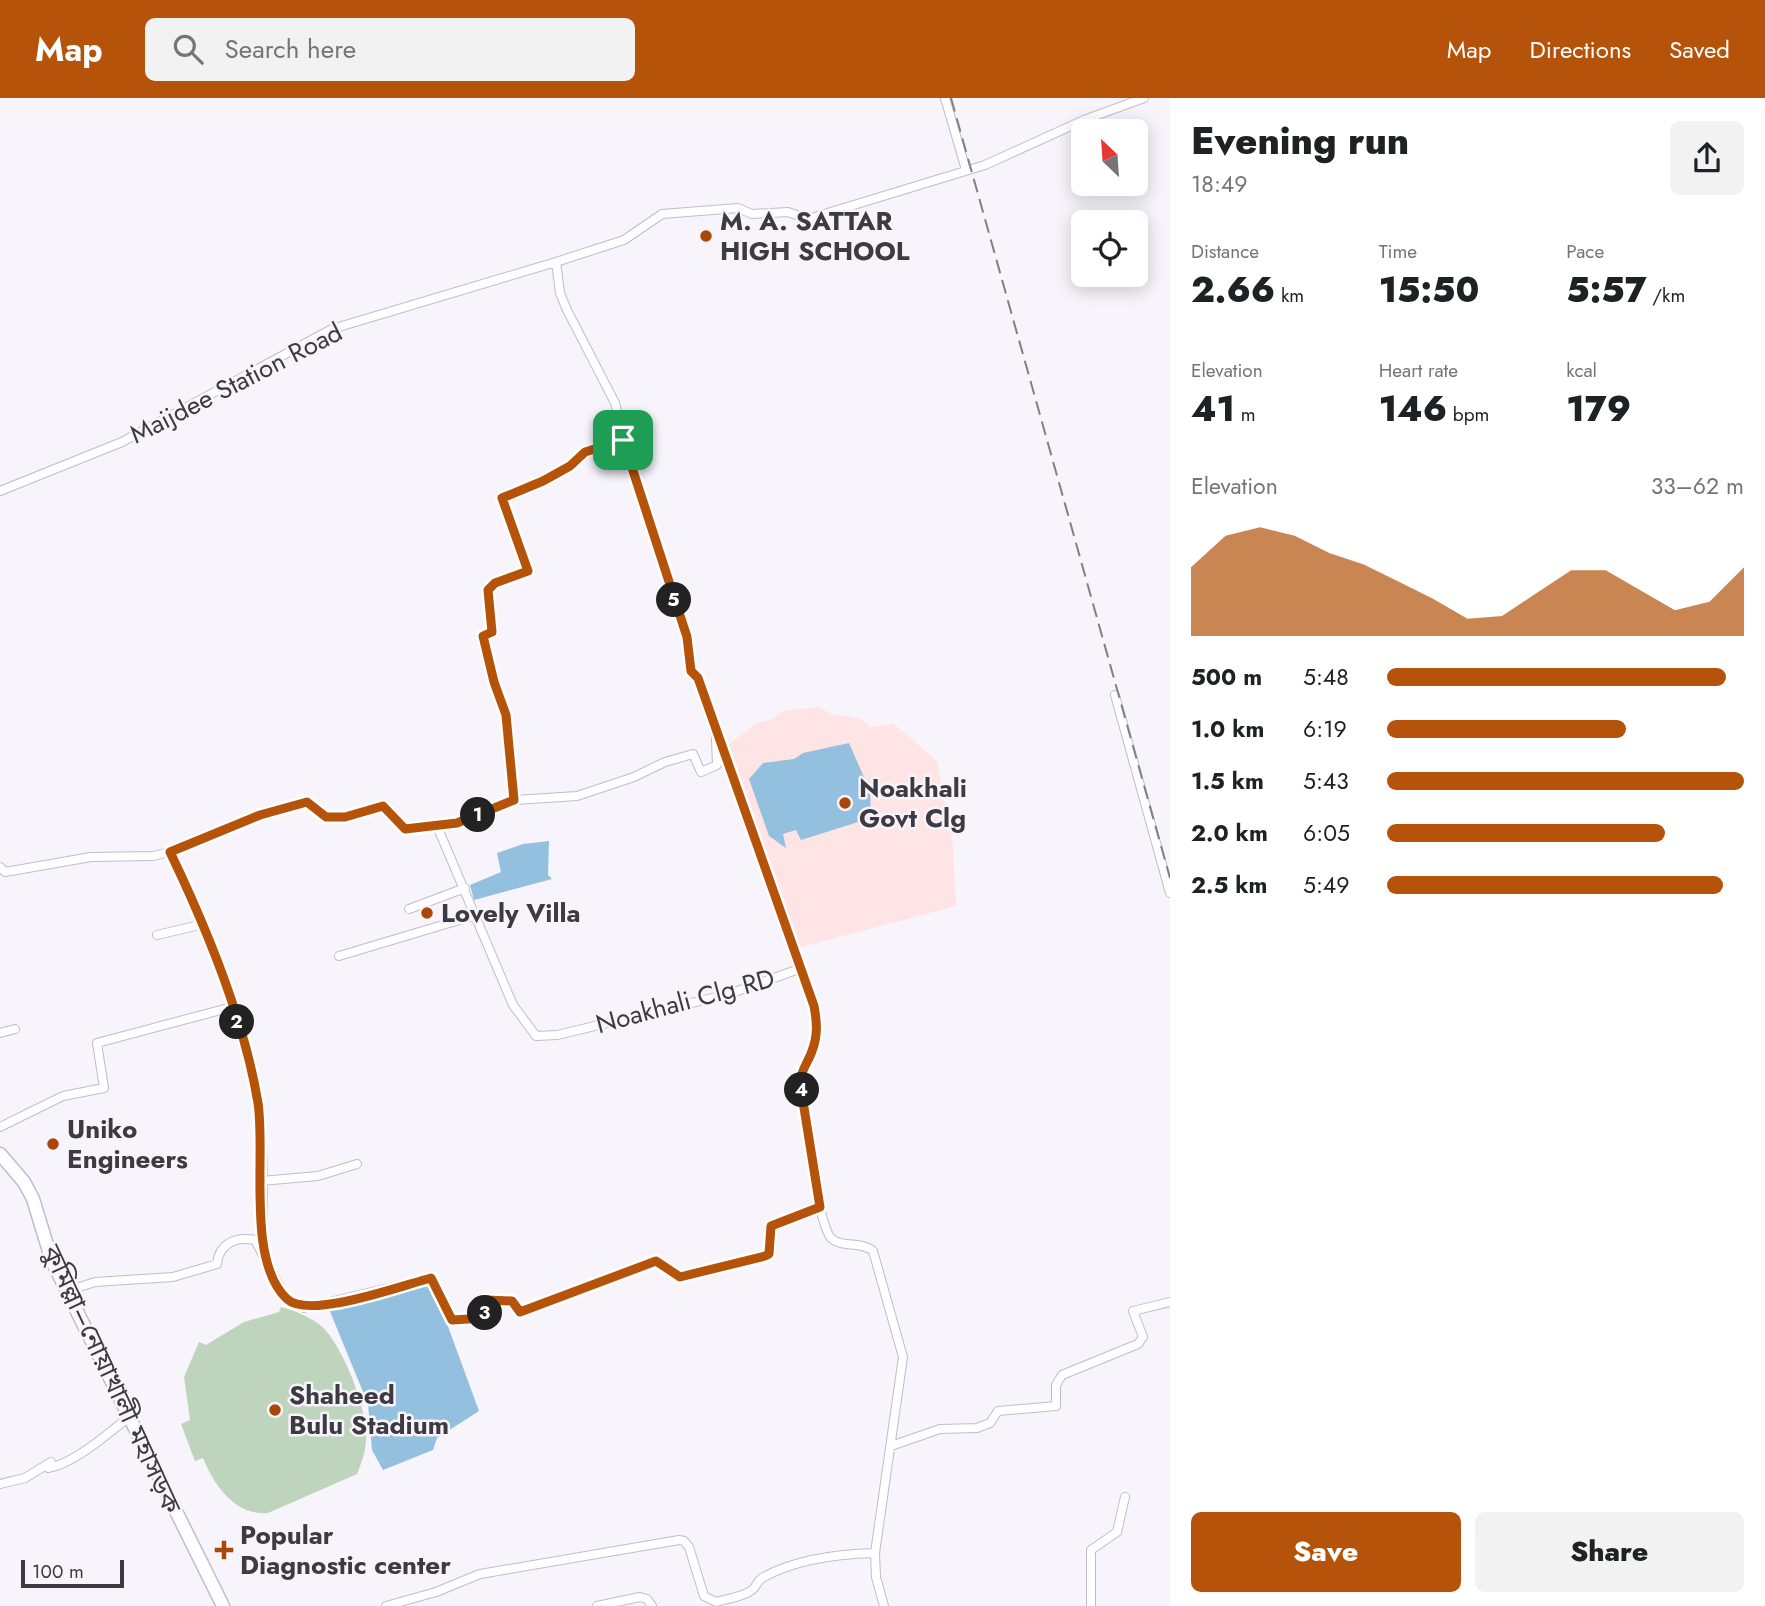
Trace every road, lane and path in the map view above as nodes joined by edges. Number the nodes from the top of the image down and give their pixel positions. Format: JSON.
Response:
{"nodes":[{"id":1,"x":945,"y":98,"type":"edge"},
{"id":2,"x":1144,"y":98,"type":"edge"},
{"id":3,"x":966,"y":170,"type":"junction"},
{"id":4,"x":556,"y":262,"type":"junction"},
{"id":5,"x":623,"y":440,"type":"junction"},
{"id":6,"x":0,"y":491,"type":"edge"},
{"id":7,"x":1115,"y":695,"type":"dead end"},
{"id":8,"x":716,"y":732,"type":"junction"},
{"id":9,"x":514,"y":800,"type":"junction"},
{"id":10,"x":437,"y":826,"type":"junction"},
{"id":11,"x":170,"y":852,"type":"junction"},
{"id":12,"x":0,"y":867,"type":"edge"},
{"id":13,"x":465,"y":888,"type":"junction"},
{"id":14,"x":1170,"y":893,"type":"edge"},
{"id":15,"x":410,"y":909,"type":"dead end"},
{"id":16,"x":476,"y":915,"type":"junction"},
{"id":17,"x":204,"y":924,"type":"junction"},
{"id":18,"x":157,"y":935,"type":"dead end"},
{"id":19,"x":340,"y":956,"type":"dead end"},
{"id":20,"x":799,"y":969,"type":"junction"},
{"id":21,"x":232,"y":1007,"type":"junction"},
{"id":22,"x":15,"y":1029,"type":"dead end"},
{"id":23,"x":0,"y":1033,"type":"edge"},
{"id":24,"x":0,"y":1127,"type":"edge"},
{"id":25,"x":0,"y":1154,"type":"edge"},
{"id":26,"x":357,"y":1164,"type":"dead end"},
{"id":27,"x":261,"y":1181,"type":"junction"},
{"id":28,"x":820,"y":1207,"type":"junction"},
{"id":29,"x":264,"y":1256,"type":"junction"},
{"id":30,"x":66,"y":1291,"type":"junction"},
{"id":31,"x":1170,"y":1302,"type":"edge"},
{"id":32,"x":128,"y":1418,"type":"junction"},
{"id":33,"x":891,"y":1446,"type":"junction"},
{"id":34,"x":0,"y":1484,"type":"edge"},
{"id":35,"x":1125,"y":1497,"type":"dead end"},
{"id":36,"x":874,"y":1553,"type":"junction"},
{"id":37,"x":223,"y":1606,"type":"edge"},
{"id":38,"x":386,"y":1606,"type":"edge"},
{"id":39,"x":597,"y":1606,"type":"edge"},
{"id":40,"x":652,"y":1606,"type":"edge"},
{"id":41,"x":884,"y":1606,"type":"edge"},
{"id":42,"x":1091,"y":1606,"type":"edge"}],
"edges":[{"from":1,"to":3,"type":"street"},
{"from":2,"to":3,"type":"street","name":"Maijdee Station Road"},
{"from":3,"to":4,"type":"street","name":"Maijdee Station Road"},
{"from":4,"to":5,"type":"street"},
{"from":4,"to":6,"type":"street","name":"Maijdee Station Road"},
{"from":5,"to":8,"type":"street"},
{"from":5,"to":9,"type":"street"},
{"from":7,"to":14,"type":"street"},
{"from":8,"to":9,"type":"street"},
{"from":8,"to":20,"type":"street"},
{"from":9,"to":10,"type":"street"},
{"from":10,"to":11,"type":"street"},
{"from":10,"to":13,"type":"street","name":"Noakhali Clg RD"},
{"from":11,"to":12,"type":"street"},
{"from":11,"to":17,"type":"street"},
{"from":13,"to":15,"type":"street"},
{"from":13,"to":16,"type":"street","name":"Noakhali Clg RD"},
{"from":16,"to":19,"type":"street"},
{"from":16,"to":20,"type":"street","name":"Noakhali Clg RD"},
{"from":17,"to":18,"type":"street"},
{"from":17,"to":21,"type":"street"},
{"from":20,"to":28,"type":"street","name":"Noakhali Clg RD"},
{"from":21,"to":24,"type":"street"},
{"from":21,"to":27,"type":"street"},
{"from":22,"to":23,"type":"street"},
{"from":25,"to":30,"type":"highway","name":"কুমিল্লা–নোয়াখালী মহাসড়ক"},
{"from":26,"to":27,"type":"street"},
{"from":27,"to":29,"type":"street"},
{"from":28,"to":29,"type":"street"},
{"from":28,"to":33,"type":"street","name":"Noakhali Clg RD"},
{"from":29,"to":30,"type":"street"},
{"from":30,"to":32,"type":"highway","name":"কুমিল্লা–নোয়াখালী মহাসড়ক"},
{"from":31,"to":33,"type":"street"},
{"from":32,"to":34,"type":"street"},
{"from":32,"to":37,"type":"highway","name":"কুমিল্লা–নোয়াখালী মহাসড়ক"},
{"from":33,"to":36,"type":"street","name":"Noakhali Clg RD"},
{"from":35,"to":42,"type":"street"},
{"from":36,"to":38,"type":"street"},
{"from":36,"to":41,"type":"street","name":"Noakhali Clg RD"},
{"from":39,"to":40,"type":"street"}]}
